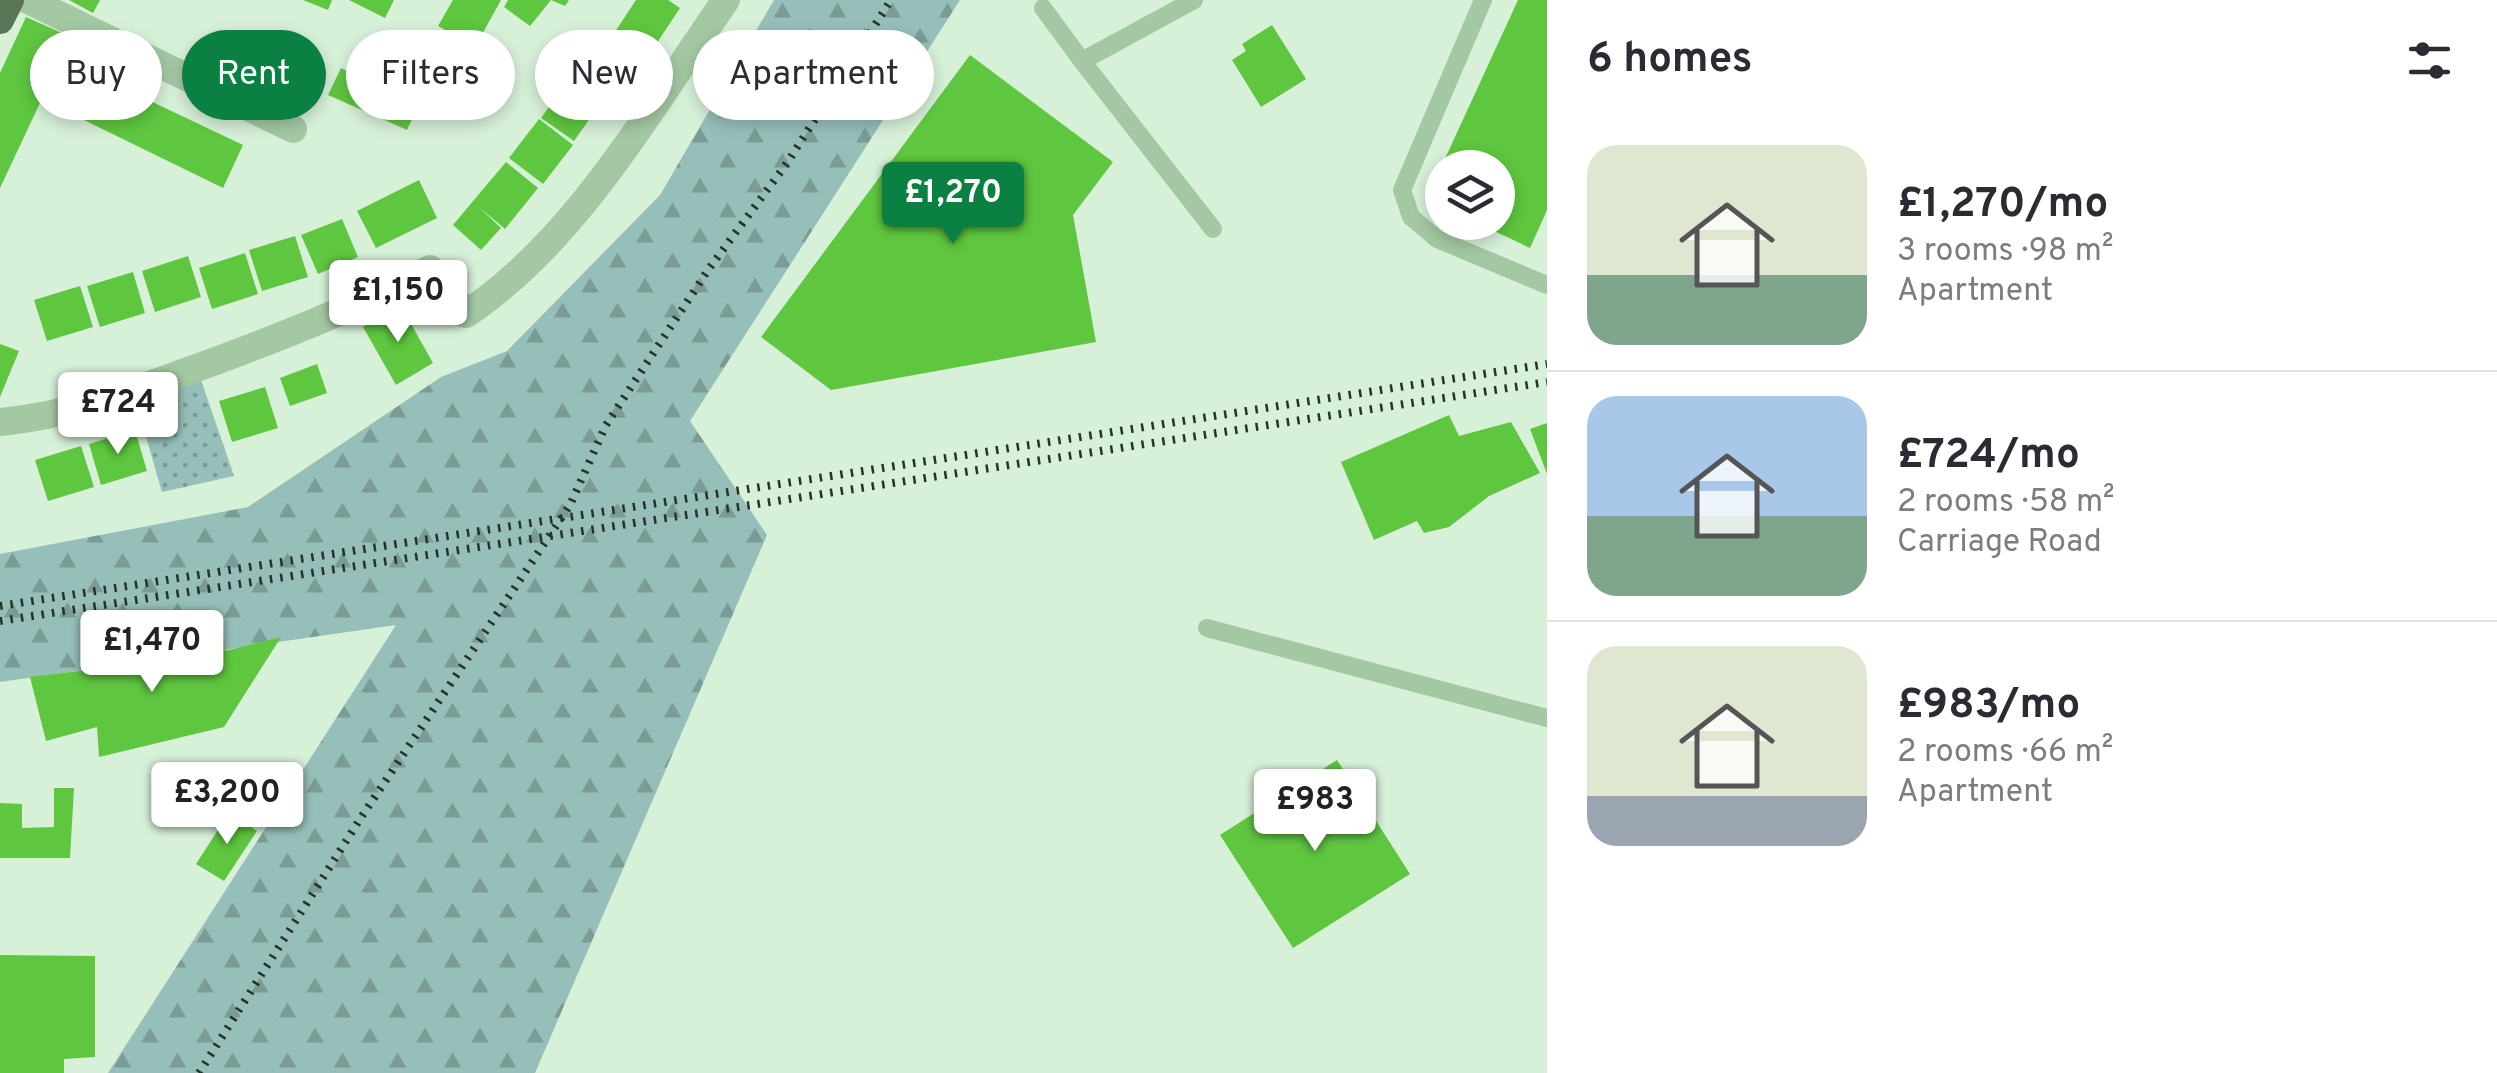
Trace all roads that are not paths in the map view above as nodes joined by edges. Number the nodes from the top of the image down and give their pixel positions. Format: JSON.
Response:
{"nodes":[{"id":1,"x":10,"y":0,"type":"edge"},
{"id":2,"x":28,"y":0,"type":"edge"},
{"id":3,"x":726,"y":0,"type":"edge"},
{"id":4,"x":1194,"y":0,"type":"edge"},
{"id":5,"x":1483,"y":0,"type":"edge"},
{"id":6,"x":1043,"y":8,"type":"dead end"},
{"id":7,"x":0,"y":20,"type":"edge"},
{"id":8,"x":1082,"y":61,"type":"junction"},
{"id":9,"x":292,"y":129,"type":"dead end"},
{"id":10,"x":1213,"y":230,"type":"dead end"},
{"id":11,"x":1547,"y":285,"type":"edge"},
{"id":12,"x":0,"y":422,"type":"edge"},
{"id":13,"x":1207,"y":628,"type":"dead end"},
{"id":14,"x":1547,"y":718,"type":"edge"}],
"edges":[{"from":1,"to":7,"type":"main road"},
{"from":2,"to":9,"type":"street"},
{"from":3,"to":12,"type":"street"},
{"from":4,"to":8,"type":"lane"},
{"from":5,"to":11,"type":"lane"},
{"from":6,"to":8,"type":"lane"},
{"from":8,"to":10,"type":"lane"},
{"from":13,"to":14,"type":"lane"}]}
